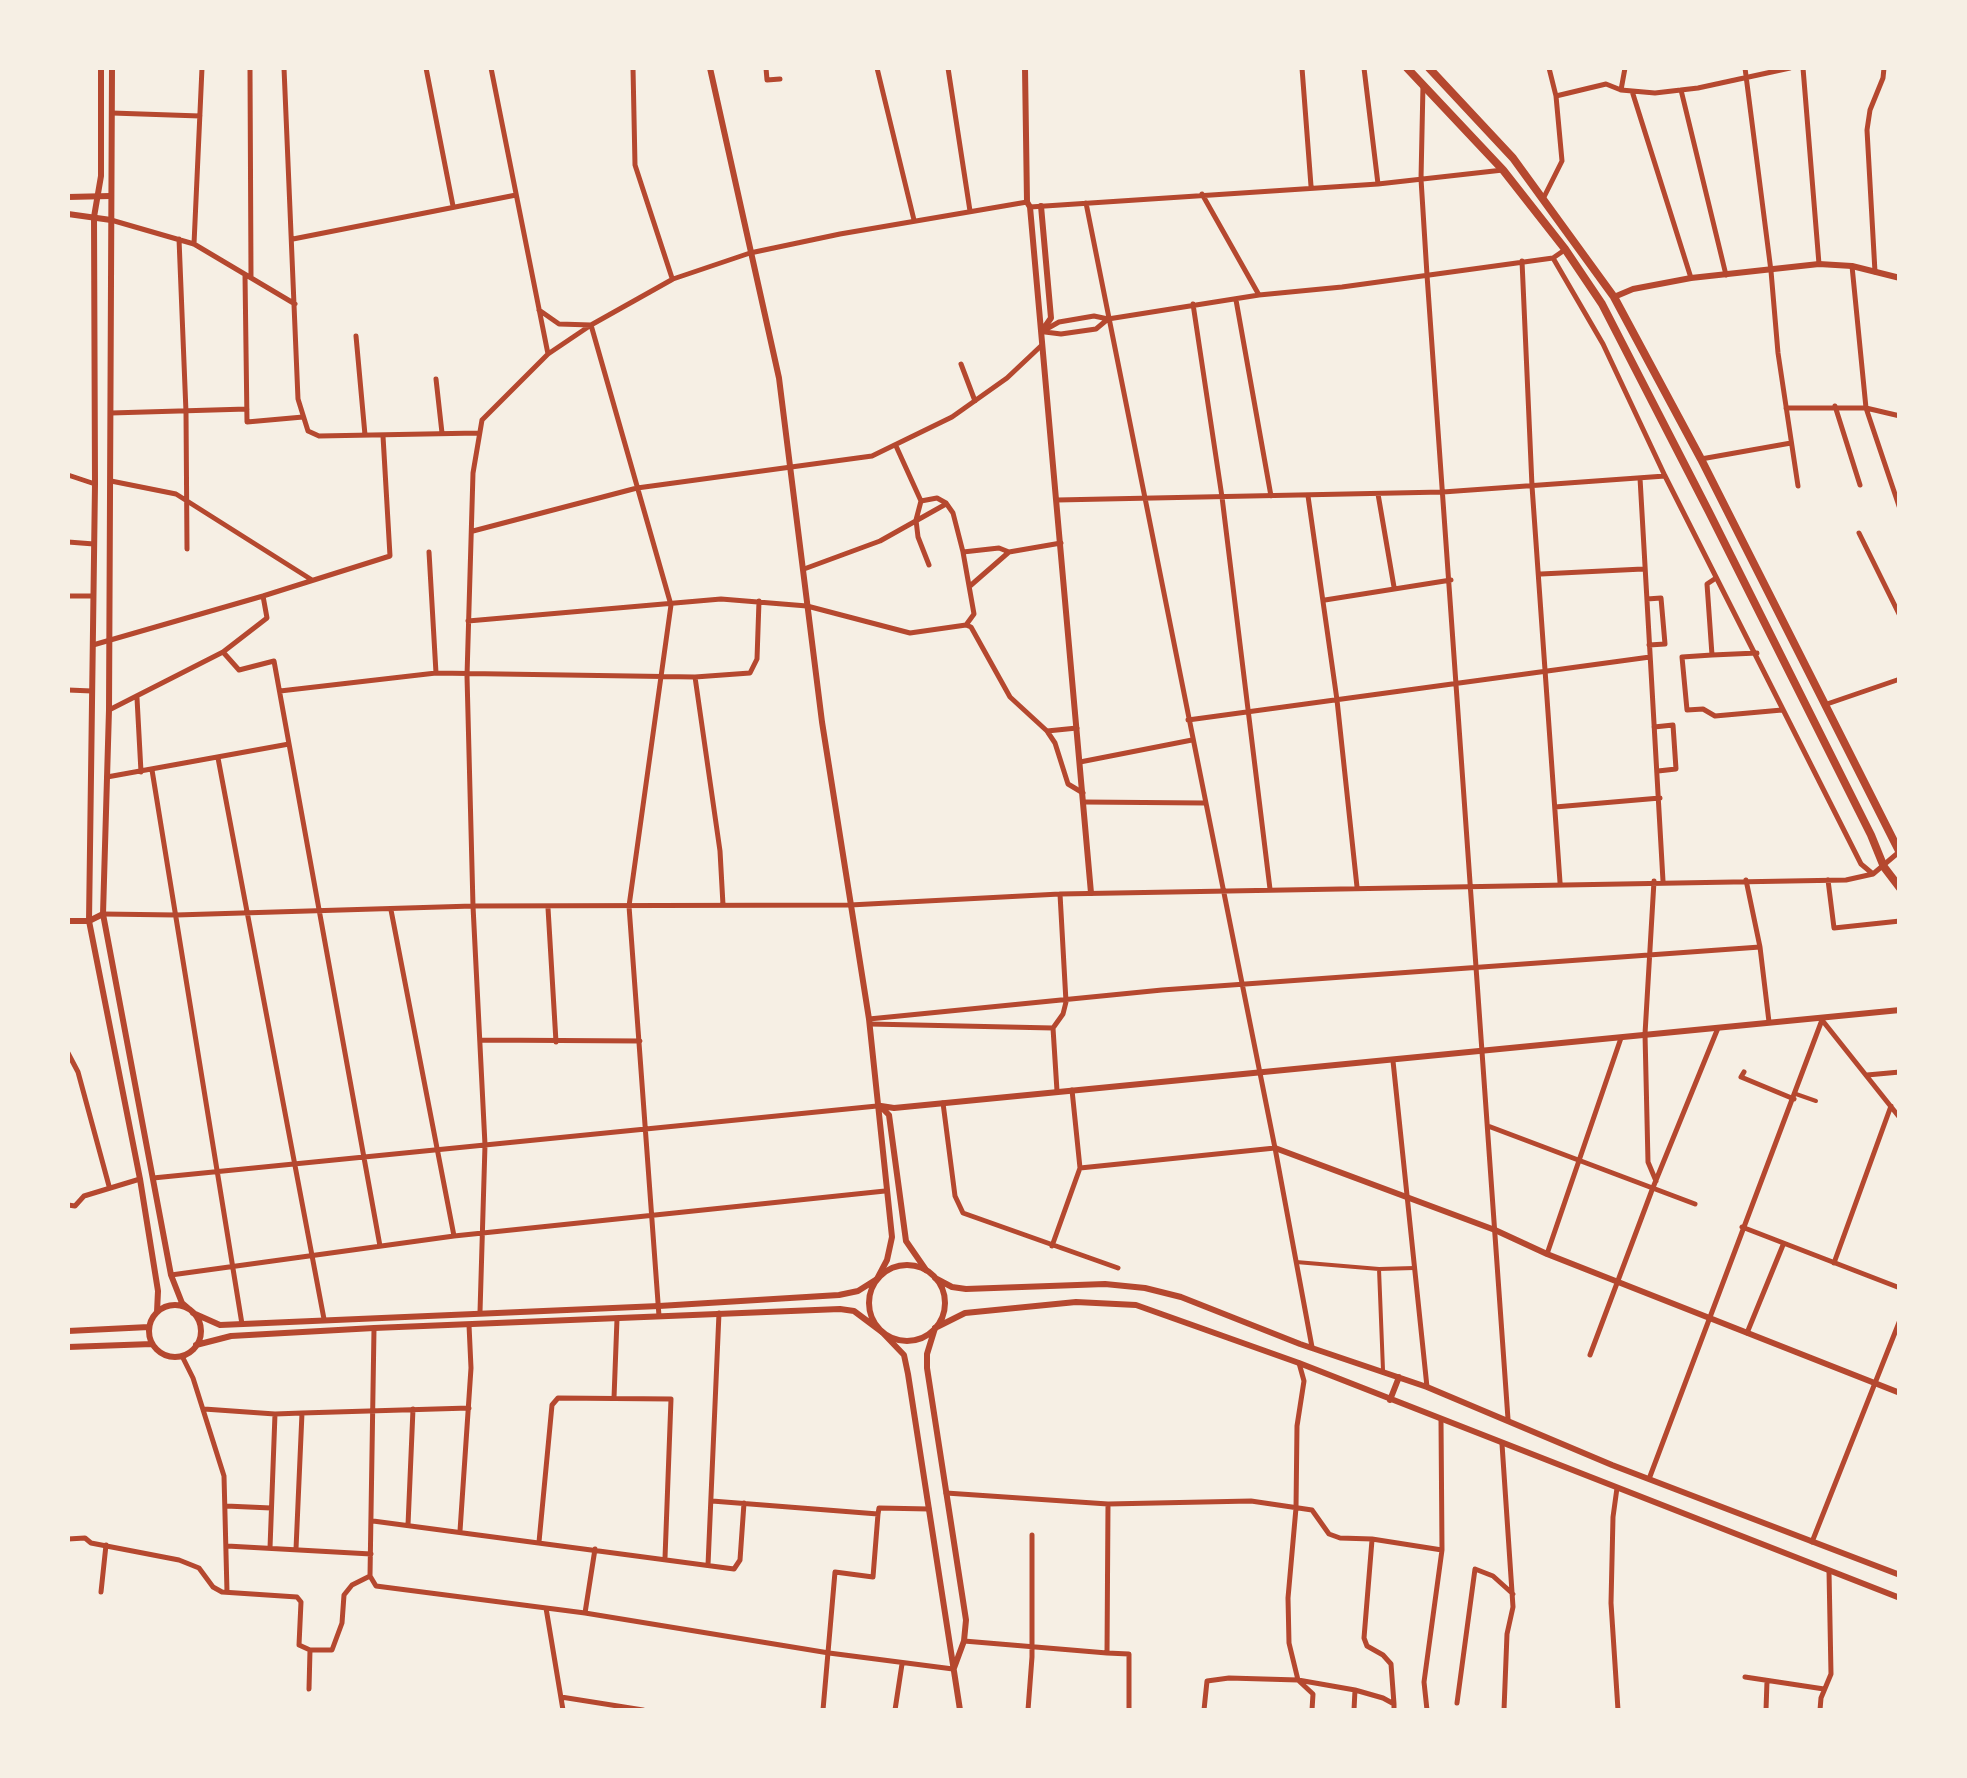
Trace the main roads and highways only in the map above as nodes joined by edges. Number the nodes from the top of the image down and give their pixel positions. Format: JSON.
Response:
{"nodes":[{"id":1,"x":101,"y":68,"type":"edge"},
{"id":2,"x":112,"y":68,"type":"edge"},
{"id":3,"x":710,"y":68,"type":"edge"},
{"id":4,"x":1025,"y":68,"type":"edge"},
{"id":5,"x":1407,"y":68,"type":"edge"},
{"id":6,"x":1429,"y":68,"type":"edge"},
{"id":7,"x":95,"y":196,"type":"junction"},
{"id":8,"x":110,"y":196,"type":"junction"},
{"id":9,"x":68,"y":197,"type":"edge"},
{"id":10,"x":1040,"y":206,"type":"road end"},
{"id":11,"x":68,"y":214,"type":"edge"},
{"id":12,"x":94,"y":217,"type":"junction"},
{"id":13,"x":111,"y":220,"type":"junction"},
{"id":14,"x":1900,"y":278,"type":"edge"},
{"id":15,"x":1614,"y":297,"type":"junction"},
{"id":16,"x":1602,"y":304,"type":"junction"},
{"id":17,"x":1042,"y":332,"type":"junction"},
{"id":18,"x":1899,"y":853,"type":"edge"},
{"id":19,"x":1900,"y":888,"type":"edge"},
{"id":20,"x":1092,"y":893,"type":"road end"},
{"id":21,"x":102,"y":914,"type":"junction"},
{"id":22,"x":68,"y":921,"type":"edge"},
{"id":23,"x":88,"y":921,"type":"junction"},
{"id":24,"x":1900,"y":1010,"type":"edge"},
{"id":25,"x":880,"y":1106,"type":"junction"},
{"id":26,"x":1275,"y":1148,"type":"road end"},
{"id":27,"x":926,"y":1270,"type":"junction"},
{"id":28,"x":935,"y":1278,"type":"junction"},
{"id":29,"x":877,"y":1279,"type":"junction"},
{"id":30,"x":764,"y":1297,"type":"junction"},
{"id":31,"x":191,"y":1311,"type":"junction"},
{"id":32,"x":158,"y":1312,"type":"junction"},
{"id":33,"x":766,"y":1312,"type":"junction"},
{"id":34,"x":462,"y":1314,"type":"junction"},
{"id":35,"x":466,"y":1324,"type":"junction"},
{"id":36,"x":149,"y":1327,"type":"junction"},
{"id":37,"x":935,"y":1328,"type":"junction"},
{"id":38,"x":68,"y":1331,"type":"edge"},
{"id":39,"x":882,"y":1332,"type":"junction"},
{"id":40,"x":152,"y":1344,"type":"junction"},
{"id":41,"x":196,"y":1345,"type":"junction"},
{"id":42,"x":68,"y":1347,"type":"edge"},
{"id":43,"x":1399,"y":1376,"type":"junction"},
{"id":44,"x":1900,"y":1393,"type":"edge"},
{"id":45,"x":1390,"y":1400,"type":"junction"},
{"id":46,"x":1900,"y":1575,"type":"edge"},
{"id":47,"x":1900,"y":1598,"type":"edge"},
{"id":48,"x":953,"y":1669,"type":"junction"},
{"id":49,"x":960,"y":1710,"type":"edge"}],
"edges":[{"from":1,"to":7,"type":"main road"},
{"from":2,"to":8,"type":"main road"},
{"from":3,"to":25,"type":"main road"},
{"from":4,"to":17,"type":"main road"},
{"from":5,"to":16,"type":"main road"},
{"from":6,"to":15,"type":"main road"},
{"from":7,"to":8,"type":"main road"},
{"from":7,"to":9,"type":"main road"},
{"from":7,"to":12,"type":"main road"},
{"from":8,"to":13,"type":"main road"},
{"from":10,"to":17,"type":"main road"},
{"from":11,"to":12,"type":"main road"},
{"from":12,"to":13,"type":"main road"},
{"from":12,"to":23,"type":"main road"},
{"from":13,"to":21,"type":"main road"},
{"from":14,"to":15,"type":"main road"},
{"from":15,"to":16,"type":"main road"},
{"from":15,"to":18,"type":"main road"},
{"from":16,"to":19,"type":"main road"},
{"from":17,"to":20,"type":"main road"},
{"from":21,"to":23,"type":"main road"},
{"from":21,"to":31,"type":"main road"},
{"from":22,"to":23,"type":"main road"},
{"from":23,"to":32,"type":"main road"},
{"from":24,"to":25,"type":"main road"},
{"from":25,"to":27,"type":"main road"},
{"from":25,"to":29,"type":"main road"},
{"from":26,"to":44,"type":"main road"},
{"from":27,"to":28,"type":"main road"},
{"from":27,"to":29,"type":"main road"},
{"from":28,"to":37,"type":"main road"},
{"from":28,"to":43,"type":"main road"},
{"from":29,"to":30,"type":"main road"},
{"from":29,"to":39,"type":"main road"},
{"from":30,"to":33,"type":"main road"},
{"from":30,"to":34,"type":"main road"},
{"from":31,"to":32,"type":"main road"},
{"from":31,"to":34,"type":"main road"},
{"from":31,"to":41,"type":"main road"},
{"from":32,"to":36,"type":"main road"},
{"from":33,"to":35,"type":"main road"},
{"from":33,"to":39,"type":"main road"},
{"from":34,"to":35,"type":"main road"},
{"from":35,"to":41,"type":"main road"},
{"from":36,"to":38,"type":"main road"},
{"from":36,"to":40,"type":"main road"},
{"from":37,"to":39,"type":"main road"},
{"from":37,"to":45,"type":"main road"},
{"from":37,"to":48,"type":"main road"},
{"from":39,"to":48,"type":"main road"},
{"from":40,"to":41,"type":"main road"},
{"from":40,"to":42,"type":"main road"},
{"from":43,"to":45,"type":"main road"},
{"from":43,"to":46,"type":"main road"},
{"from":45,"to":47,"type":"main road"},
{"from":48,"to":49,"type":"main road"}]}
